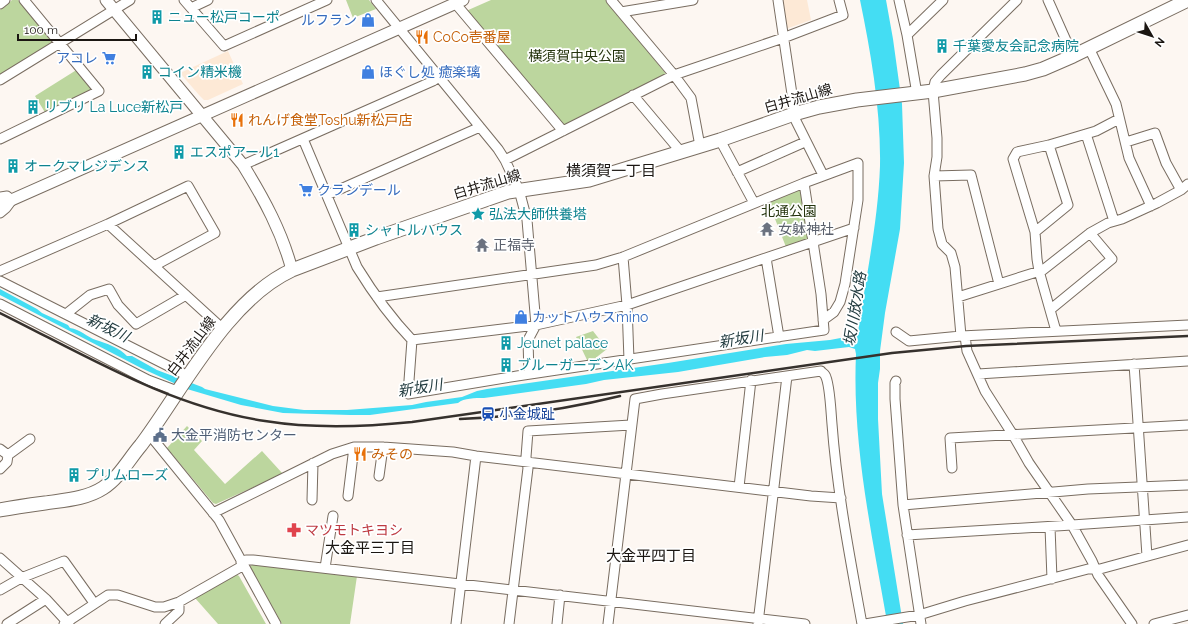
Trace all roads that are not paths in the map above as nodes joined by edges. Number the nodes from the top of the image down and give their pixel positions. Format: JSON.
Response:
{"nodes":[{"id":1,"x":5,"y":0,"type":"edge"},
{"id":2,"x":24,"y":0,"type":"edge"},
{"id":3,"x":106,"y":0,"type":"edge"},
{"id":4,"x":130,"y":0,"type":"edge"},
{"id":5,"x":184,"y":0,"type":"edge"},
{"id":6,"x":208,"y":0,"type":"edge"},
{"id":7,"x":327,"y":0,"type":"edge"},
{"id":8,"x":376,"y":0,"type":"edge"},
{"id":9,"x":611,"y":0,"type":"edge"},
{"id":10,"x":693,"y":0,"type":"edge"},
{"id":11,"x":778,"y":0,"type":"edge"},
{"id":12,"x":839,"y":0,"type":"edge"},
{"id":13,"x":899,"y":0,"type":"edge"},
{"id":14,"x":943,"y":0,"type":"edge"},
{"id":15,"x":1016,"y":0,"type":"edge"},
{"id":16,"x":1048,"y":0,"type":"edge"},
{"id":17,"x":1188,"y":0,"type":"edge"},
{"id":18,"x":459,"y":2,"type":"edge"},
{"id":19,"x":0,"y":4,"type":"edge"},
{"id":20,"x":191,"y":8,"type":"junction"},
{"id":21,"x":114,"y":10,"type":"junction"},
{"id":22,"x":621,"y":12,"type":"junction"},
{"id":23,"x":399,"y":28,"type":"junction"},
{"id":24,"x":907,"y":35,"type":"junction"},
{"id":25,"x":783,"y":38,"type":"junction"},
{"id":26,"x":59,"y":42,"type":"junction"},
{"id":27,"x":1089,"y":48,"type":"junction"},
{"id":28,"x":1073,"y":56,"type":"junction"},
{"id":29,"x":674,"y":75,"type":"junction"},
{"id":30,"x":439,"y":77,"type":"junction"},
{"id":31,"x":0,"y":80,"type":"edge"},
{"id":32,"x":933,"y":91,"type":"junction"},
{"id":33,"x":915,"y":94,"type":"junction"},
{"id":34,"x":633,"y":95,"type":"junction"},
{"id":35,"x":794,"y":114,"type":"junction"},
{"id":36,"x":202,"y":115,"type":"junction"},
{"id":37,"x":1119,"y":119,"type":"junction"},
{"id":38,"x":480,"y":127,"type":"junction"},
{"id":39,"x":563,"y":131,"type":"junction"},
{"id":40,"x":1086,"y":134,"type":"junction"},
{"id":41,"x":303,"y":139,"type":"junction"},
{"id":42,"x":0,"y":140,"type":"edge"},
{"id":43,"x":720,"y":140,"type":"junction"},
{"id":44,"x":805,"y":142,"type":"junction"},
{"id":45,"x":1126,"y":142,"type":"junction"},
{"id":46,"x":700,"y":146,"type":"junction"},
{"id":47,"x":1049,"y":146,"type":"junction"},
{"id":48,"x":681,"y":152,"type":"junction"},
{"id":49,"x":505,"y":160,"type":"junction"},
{"id":50,"x":243,"y":165,"type":"junction"},
{"id":51,"x":737,"y":172,"type":"junction"},
{"id":52,"x":823,"y":175,"type":"junction"},
{"id":53,"x":934,"y":176,"type":"junction"},
{"id":54,"x":804,"y":183,"type":"junction"},
{"id":55,"x":1185,"y":189,"type":"edge"},
{"id":56,"x":519,"y":190,"type":"junction"},
{"id":57,"x":327,"y":195,"type":"junction"},
{"id":58,"x":0,"y":197,"type":"edge"},
{"id":59,"x":12,"y":200,"type":"junction"},
{"id":60,"x":754,"y":203,"type":"junction"},
{"id":61,"x":0,"y":205,"type":"edge"},
{"id":62,"x":1151,"y":206,"type":"junction"},
{"id":63,"x":0,"y":213,"type":"edge"},
{"id":64,"x":1114,"y":221,"type":"junction"},
{"id":65,"x":108,"y":224,"type":"junction"},
{"id":66,"x":854,"y":228,"type":"junction"},
{"id":67,"x":1035,"y":232,"type":"junction"},
{"id":68,"x":1090,"y":233,"type":"junction"},
{"id":69,"x":813,"y":242,"type":"junction"},
{"id":70,"x":350,"y":249,"type":"junction"},
{"id":71,"x":623,"y":257,"type":"junction"},
{"id":72,"x":766,"y":258,"type":"junction"},
{"id":73,"x":154,"y":266,"type":"junction"},
{"id":74,"x":292,"y":270,"type":"junction"},
{"id":75,"x":0,"y":271,"type":"edge"},
{"id":76,"x":1039,"y":271,"type":"junction"},
{"id":77,"x":532,"y":274,"type":"junction"},
{"id":78,"x":0,"y":282,"type":"edge"},
{"id":79,"x":999,"y":284,"type":"junction"},
{"id":80,"x":186,"y":295,"type":"junction"},
{"id":81,"x":377,"y":297,"type":"junction"},
{"id":82,"x":958,"y":297,"type":"junction"},
{"id":83,"x":0,"y":304,"type":"edge"},
{"id":84,"x":627,"y":305,"type":"junction"},
{"id":85,"x":1051,"y":308,"type":"junction"},
{"id":86,"x":66,"y":314,"type":"junction"},
{"id":87,"x":823,"y":320,"type":"junction"},
{"id":88,"x":536,"y":324,"type":"junction"},
{"id":89,"x":1188,"y":325,"type":"edge"},
{"id":90,"x":223,"y":329,"type":"junction"},
{"id":91,"x":896,"y":332,"type":"dead end"},
{"id":92,"x":1056,"y":332,"type":"junction"},
{"id":93,"x":779,"y":336,"type":"junction"},
{"id":94,"x":963,"y":336,"type":"junction"},
{"id":95,"x":412,"y":340,"type":"junction"},
{"id":96,"x":629,"y":360,"type":"junction"},
{"id":97,"x":1188,"y":361,"type":"edge"},
{"id":98,"x":1134,"y":364,"type":"junction"},
{"id":99,"x":529,"y":374,"type":"junction"},
{"id":100,"x":978,"y":374,"type":"junction"},
{"id":101,"x":787,"y":376,"type":"junction"},
{"id":102,"x":188,"y":377,"type":"junction"},
{"id":103,"x":752,"y":380,"type":"junction"},
{"id":104,"x":896,"y":382,"type":"dead end"},
{"id":105,"x":178,"y":390,"type":"junction"},
{"id":106,"x":631,"y":424,"type":"junction"},
{"id":107,"x":1188,"y":424,"type":"edge"},
{"id":108,"x":1138,"y":428,"type":"junction"},
{"id":109,"x":149,"y":434,"type":"junction"},
{"id":110,"x":1013,"y":435,"type":"junction"},
{"id":111,"x":30,"y":439,"type":"dead end"},
{"id":112,"x":383,"y":446,"type":"junction"},
{"id":113,"x":354,"y":447,"type":"junction"},
{"id":114,"x":0,"y":449,"type":"edge"},
{"id":115,"x":8,"y":455,"type":"junction"},
{"id":116,"x":476,"y":456,"type":"junction"},
{"id":117,"x":527,"y":462,"type":"junction"},
{"id":118,"x":313,"y":463,"type":"junction"},
{"id":119,"x":952,"y":468,"type":"dead end"},
{"id":120,"x":0,"y":469,"type":"edge"},
{"id":121,"x":626,"y":474,"type":"junction"},
{"id":122,"x":379,"y":476,"type":"dead end"},
{"id":123,"x":1188,"y":485,"type":"edge"},
{"id":124,"x":739,"y":487,"type":"junction"},
{"id":125,"x":1143,"y":488,"type":"junction"},
{"id":126,"x":774,"y":491,"type":"junction"},
{"id":127,"x":1050,"y":493,"type":"junction"},
{"id":128,"x":348,"y":496,"type":"dead end"},
{"id":129,"x":841,"y":498,"type":"junction"},
{"id":130,"x":312,"y":500,"type":"dead end"},
{"id":131,"x":903,"y":504,"type":"junction"},
{"id":132,"x":0,"y":510,"type":"edge"},
{"id":133,"x":213,"y":512,"type":"junction"},
{"id":134,"x":333,"y":516,"type":"dead end"},
{"id":135,"x":1188,"y":517,"type":"edge"},
{"id":136,"x":1144,"y":520,"type":"junction"},
{"id":137,"x":1072,"y":525,"type":"junction"},
{"id":138,"x":1050,"y":527,"type":"junction"},
{"id":139,"x":907,"y":535,"type":"junction"},
{"id":140,"x":1188,"y":545,"type":"edge"},
{"id":141,"x":1147,"y":556,"type":"junction"},
{"id":142,"x":0,"y":558,"type":"edge"},
{"id":143,"x":242,"y":564,"type":"junction"},
{"id":144,"x":325,"y":568,"type":"junction"},
{"id":145,"x":1096,"y":569,"type":"junction"},
{"id":146,"x":21,"y":578,"type":"junction"},
{"id":147,"x":1052,"y":579,"type":"junction"},
{"id":148,"x":461,"y":583,"type":"junction"},
{"id":149,"x":513,"y":589,"type":"junction"},
{"id":150,"x":0,"y":590,"type":"edge"},
{"id":151,"x":560,"y":595,"type":"junction"},
{"id":152,"x":46,"y":599,"type":"junction"},
{"id":153,"x":611,"y":601,"type":"junction"},
{"id":154,"x":179,"y":602,"type":"junction"},
{"id":155,"x":94,"y":603,"type":"junction"},
{"id":156,"x":1188,"y":615,"type":"edge"},
{"id":157,"x":920,"y":619,"type":"edge"},
{"id":158,"x":759,"y":621,"type":"edge"},
{"id":159,"x":66,"y":623,"type":"edge"},
{"id":160,"x":7,"y":624,"type":"edge"},
{"id":161,"x":165,"y":624,"type":"edge"},
{"id":162,"x":276,"y":624,"type":"edge"},
{"id":163,"x":456,"y":624,"type":"edge"},
{"id":164,"x":509,"y":624,"type":"edge"},
{"id":165,"x":557,"y":624,"type":"edge"},
{"id":166,"x":608,"y":624,"type":"edge"},
{"id":167,"x":805,"y":624,"type":"edge"},
{"id":168,"x":863,"y":624,"type":"edge"},
{"id":169,"x":1132,"y":624,"type":"edge"},
{"id":170,"x":1154,"y":624,"type":"edge"}],
"edges":[{"from":1,"to":19,"type":"street"},
{"from":2,"to":26,"type":"street"},
{"from":3,"to":21,"type":"street"},
{"from":4,"to":21,"type":"street"},
{"from":5,"to":20,"type":"street"},
{"from":6,"to":20,"type":"street"},
{"from":7,"to":20,"type":"street"},
{"from":8,"to":23,"type":"street"},
{"from":9,"to":22,"type":"street"},
{"from":10,"to":22,"type":"street"},
{"from":11,"to":25,"type":"street"},
{"from":12,"to":25,"type":"street"},
{"from":13,"to":24,"type":"street"},
{"from":14,"to":24,"type":"street"},
{"from":15,"to":32,"type":"street"},
{"from":16,"to":28,"type":"street"},
{"from":17,"to":27,"type":"main road","name":"白井流山線"},
{"from":18,"to":23,"type":"street"},
{"from":18,"to":39,"type":"street"},
{"from":21,"to":26,"type":"street"},
{"from":21,"to":36,"type":"street"},
{"from":22,"to":29,"type":"street"},
{"from":23,"to":30,"type":"street"},
{"from":23,"to":36,"type":"street"},
{"from":24,"to":33,"type":"street"},
{"from":25,"to":29,"type":"street"},
{"from":25,"to":35,"type":"street"},
{"from":26,"to":31,"type":"street"},
{"from":26,"to":42,"type":"street"},
{"from":27,"to":28,"type":"main road","name":"白井流山線"},
{"from":27,"to":37,"type":"street"},
{"from":28,"to":32,"type":"main road","name":"白井流山線"},
{"from":29,"to":34,"type":"street"},
{"from":29,"to":46,"type":"street"},
{"from":30,"to":38,"type":"street"},
{"from":30,"to":41,"type":"street"},
{"from":32,"to":33,"type":"main road","name":"白井流山線"},
{"from":32,"to":53,"type":"street"},
{"from":33,"to":35,"type":"main road","name":"白井流山線"},
{"from":34,"to":39,"type":"street"},
{"from":34,"to":48,"type":"street"},
{"from":35,"to":43,"type":"main road","name":"白井流山線"},
{"from":35,"to":44,"type":"street"},
{"from":36,"to":50,"type":"street"},
{"from":36,"to":59,"type":"street"},
{"from":37,"to":40,"type":"street"},
{"from":37,"to":45,"type":"street"},
{"from":38,"to":49,"type":"street"},
{"from":38,"to":57,"type":"street"},
{"from":39,"to":49,"type":"street"},
{"from":40,"to":47,"type":"street"},
{"from":40,"to":64,"type":"street"},
{"from":41,"to":50,"type":"street"},
{"from":41,"to":57,"type":"street"},
{"from":43,"to":46,"type":"main road","name":"白井流山線"},
{"from":43,"to":51,"type":"street"},
{"from":44,"to":51,"type":"street"},
{"from":44,"to":52,"type":"street"},
{"from":45,"to":55,"type":"street"},
{"from":45,"to":62,"type":"street"},
{"from":46,"to":48,"type":"main road","name":"白井流山線"},
{"from":47,"to":67,"type":"street"},
{"from":47,"to":67,"type":"street"},
{"from":48,"to":56,"type":"main road","name":"白井流山線"},
{"from":49,"to":56,"type":"street"},
{"from":50,"to":74,"type":"street"},
{"from":51,"to":60,"type":"street"},
{"from":52,"to":54,"type":"street"},
{"from":52,"to":66,"type":"street"},
{"from":53,"to":79,"type":"street"},
{"from":53,"to":82,"type":"street"},
{"from":54,"to":60,"type":"street"},
{"from":54,"to":69,"type":"street"},
{"from":55,"to":62,"type":"street"},
{"from":56,"to":70,"type":"main road","name":"白井流山線"},
{"from":56,"to":77,"type":"street"},
{"from":57,"to":70,"type":"street"},
{"from":58,"to":59,"type":"street"},
{"from":59,"to":61,"type":"street"},
{"from":59,"to":63,"type":"street"},
{"from":60,"to":71,"type":"street"},
{"from":62,"to":64,"type":"street"},
{"from":64,"to":68,"type":"street"},
{"from":65,"to":73,"type":"street"},
{"from":65,"to":73,"type":"street"},
{"from":65,"to":75,"type":"street"},
{"from":66,"to":69,"type":"street"},
{"from":66,"to":87,"type":"street"},
{"from":67,"to":76,"type":"street"},
{"from":68,"to":76,"type":"street"},
{"from":68,"to":85,"type":"street"},
{"from":69,"to":72,"type":"street"},
{"from":69,"to":87,"type":"street"},
{"from":70,"to":74,"type":"main road","name":"白井流山線"},
{"from":70,"to":81,"type":"street"},
{"from":71,"to":77,"type":"street"},
{"from":71,"to":84,"type":"street"},
{"from":72,"to":84,"type":"street"},
{"from":72,"to":93,"type":"street"},
{"from":73,"to":80,"type":"street"},
{"from":74,"to":90,"type":"main road","name":"白井流山線"},
{"from":76,"to":79,"type":"street"},
{"from":76,"to":85,"type":"street"},
{"from":77,"to":81,"type":"street"},
{"from":77,"to":88,"type":"street"},
{"from":78,"to":86,"type":"street"},
{"from":79,"to":82,"type":"street"},
{"from":80,"to":86,"type":"street"},
{"from":80,"to":90,"type":"street"},
{"from":81,"to":95,"type":"street"},
{"from":82,"to":94,"type":"street"},
{"from":83,"to":105,"type":"street"},
{"from":84,"to":88,"type":"street"},
{"from":84,"to":96,"type":"street"},
{"from":85,"to":92,"type":"street"},
{"from":86,"to":102,"type":"street"},
{"from":87,"to":93,"type":"street"},
{"from":88,"to":95,"type":"street"},
{"from":88,"to":99,"type":"street"},
{"from":89,"to":92,"type":"street"},
{"from":90,"to":102,"type":"main road","name":"白井流山線"},
{"from":91,"to":94,"type":"street"},
{"from":92,"to":94,"type":"street"},
{"from":93,"to":96,"type":"street"},
{"from":94,"to":100,"type":"street"},
{"from":95,"to":99,"type":"street"},
{"from":96,"to":99,"type":"street"},
{"from":97,"to":98,"type":"street"},
{"from":98,"to":100,"type":"street"},
{"from":98,"to":108,"type":"street"},
{"from":100,"to":110,"type":"street"},
{"from":101,"to":103,"type":"street"},
{"from":101,"to":126,"type":"street"},
{"from":101,"to":129,"type":"street"},
{"from":102,"to":105,"type":"main road","name":"白井流山線"},
{"from":103,"to":106,"type":"street"},
{"from":103,"to":124,"type":"street"},
{"from":104,"to":131,"type":"street"},
{"from":105,"to":109,"type":"main road","name":"白井流山線"},
{"from":106,"to":117,"type":"street"},
{"from":106,"to":121,"type":"street"},
{"from":107,"to":108,"type":"street"},
{"from":108,"to":110,"type":"street"},
{"from":108,"to":125,"type":"street"},
{"from":109,"to":132,"type":"main road","name":"白井流山線"},
{"from":109,"to":133,"type":"street"},
{"from":110,"to":119,"type":"street"},
{"from":110,"to":127,"type":"street"},
{"from":111,"to":115,"type":"street"},
{"from":112,"to":113,"type":"street"},
{"from":112,"to":116,"type":"street"},
{"from":112,"to":122,"type":"street"},
{"from":113,"to":118,"type":"street"},
{"from":113,"to":128,"type":"street"},
{"from":114,"to":115,"type":"street"},
{"from":115,"to":120,"type":"street"},
{"from":116,"to":117,"type":"street"},
{"from":116,"to":148,"type":"street"},
{"from":117,"to":121,"type":"street"},
{"from":117,"to":149,"type":"street"},
{"from":118,"to":130,"type":"street"},
{"from":118,"to":133,"type":"street"},
{"from":121,"to":124,"type":"street"},
{"from":121,"to":153,"type":"street"},
{"from":123,"to":125,"type":"street"},
{"from":124,"to":126,"type":"street"},
{"from":125,"to":127,"type":"street"},
{"from":125,"to":136,"type":"street"},
{"from":126,"to":129,"type":"street"},
{"from":126,"to":158,"type":"street"},
{"from":127,"to":131,"type":"street"},
{"from":127,"to":137,"type":"street"},
{"from":129,"to":168,"type":"street"},
{"from":131,"to":139,"type":"street"},
{"from":133,"to":143,"type":"street"},
{"from":134,"to":144,"type":"street"},
{"from":135,"to":136,"type":"street"},
{"from":136,"to":137,"type":"street"},
{"from":136,"to":141,"type":"street"},
{"from":137,"to":138,"type":"street"},
{"from":137,"to":145,"type":"street"},
{"from":138,"to":139,"type":"street"},
{"from":138,"to":147,"type":"street"},
{"from":139,"to":157,"type":"street"},
{"from":140,"to":141,"type":"street"},
{"from":141,"to":145,"type":"street"},
{"from":142,"to":146,"type":"street"},
{"from":143,"to":144,"type":"street"},
{"from":143,"to":154,"type":"street"},
{"from":143,"to":162,"type":"street"},
{"from":144,"to":148,"type":"street"},
{"from":145,"to":147,"type":"street"},
{"from":145,"to":169,"type":"street"},
{"from":146,"to":150,"type":"street"},
{"from":146,"to":152,"type":"street"},
{"from":146,"to":155,"type":"street"},
{"from":147,"to":157,"type":"street"},
{"from":148,"to":149,"type":"street"},
{"from":148,"to":163,"type":"street"},
{"from":149,"to":151,"type":"street"},
{"from":149,"to":164,"type":"street"},
{"from":151,"to":153,"type":"street"},
{"from":151,"to":165,"type":"street"},
{"from":152,"to":159,"type":"street"},
{"from":152,"to":160,"type":"street"},
{"from":153,"to":158,"type":"street"},
{"from":153,"to":166,"type":"street"},
{"from":154,"to":155,"type":"street"},
{"from":154,"to":161,"type":"street"},
{"from":155,"to":159,"type":"street"},
{"from":156,"to":170,"type":"street"},
{"from":157,"to":168,"type":"street"},
{"from":158,"to":167,"type":"street"}]}
